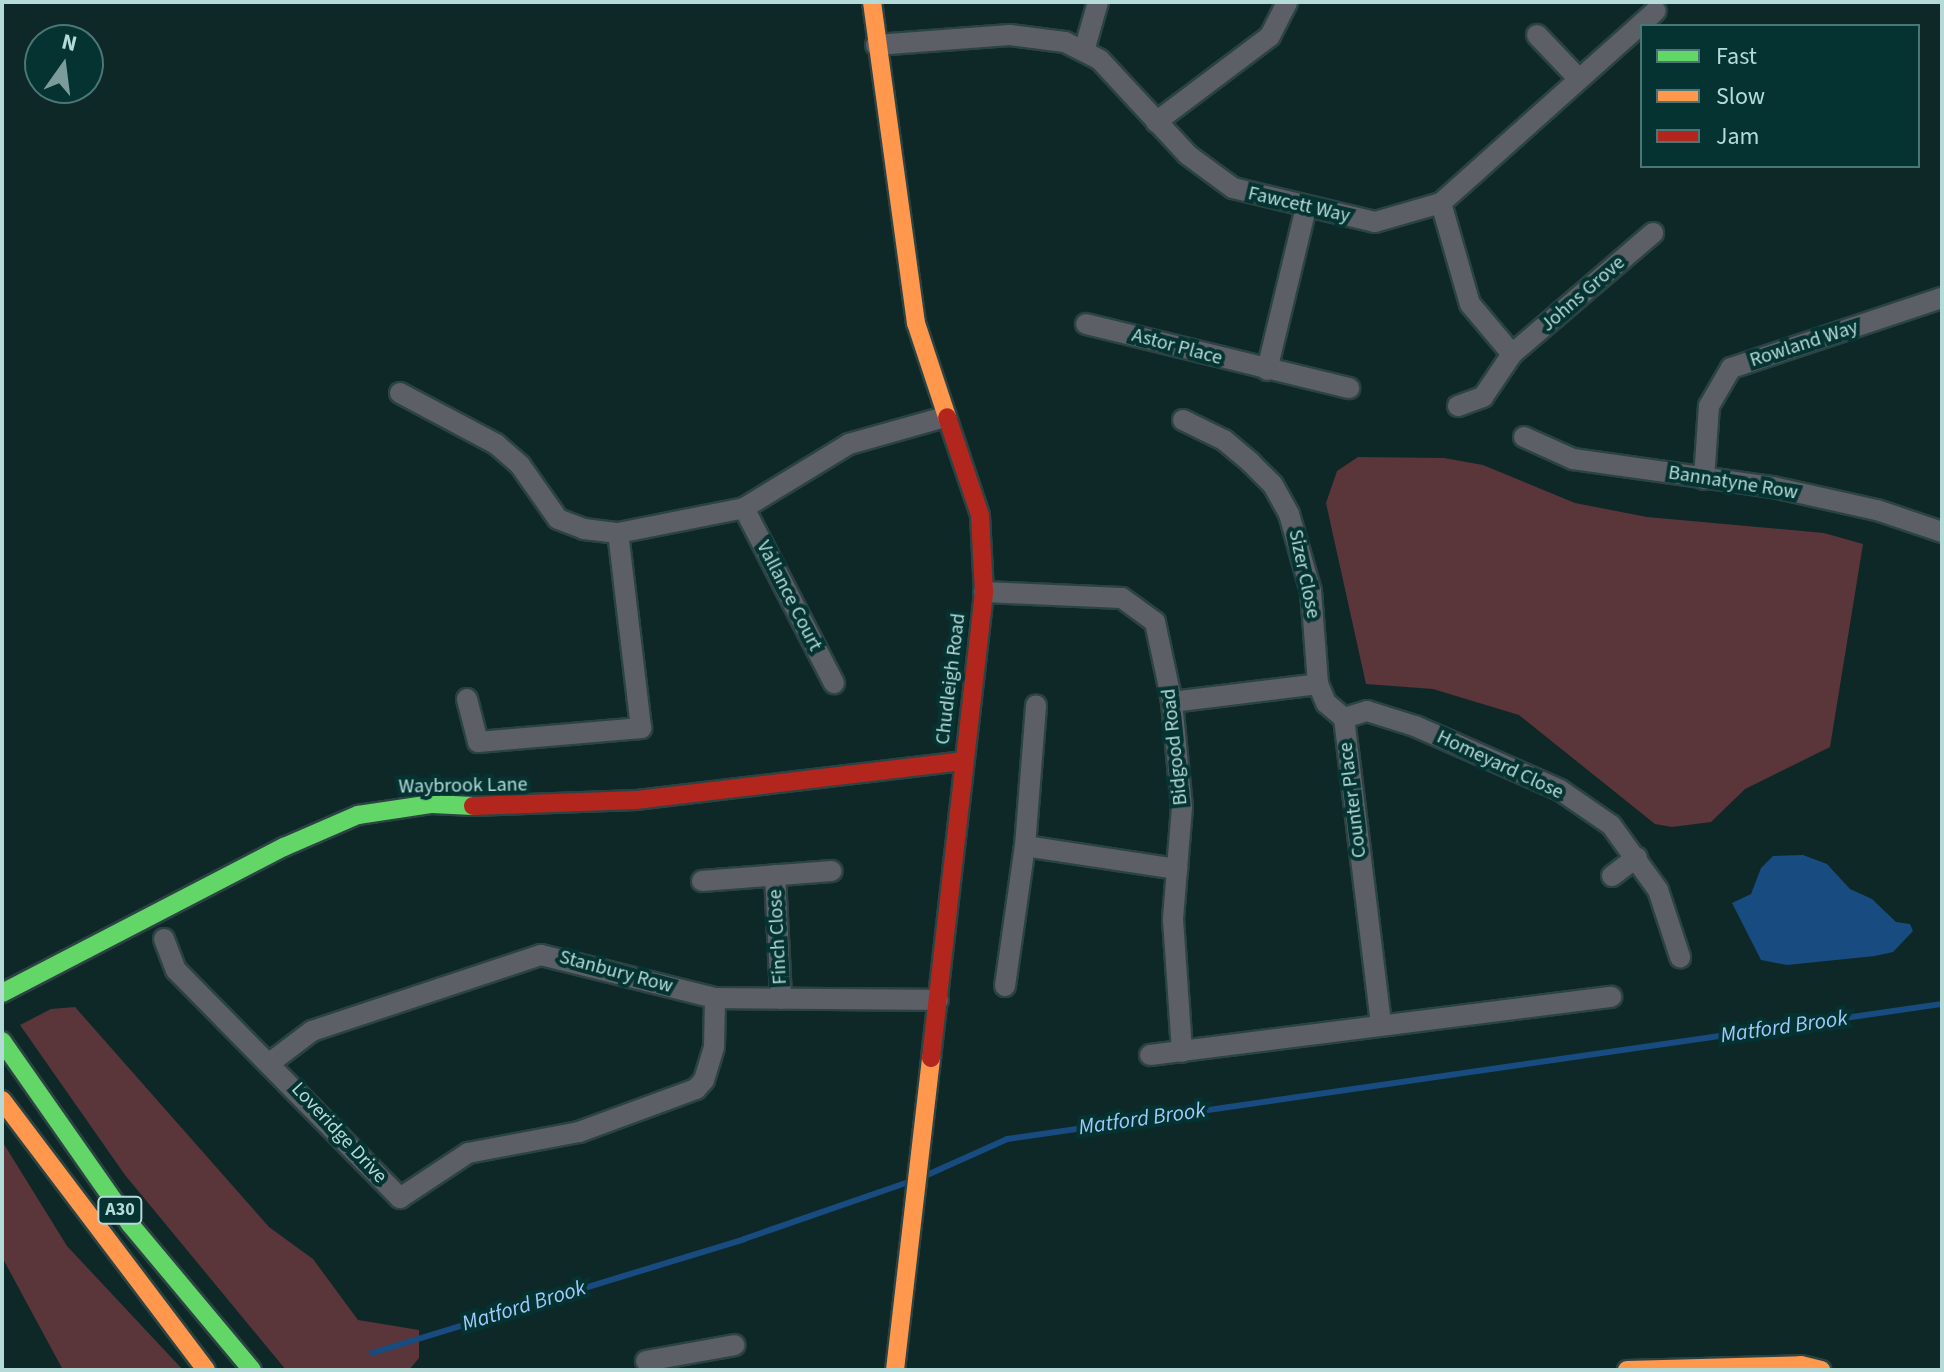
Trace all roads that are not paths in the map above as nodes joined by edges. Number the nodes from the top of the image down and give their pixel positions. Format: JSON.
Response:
{"nodes":[{"id":1,"x":872,"y":2,"type":"edge"},
{"id":2,"x":1098,"y":2,"type":"edge"},
{"id":3,"x":1287,"y":2,"type":"edge"},
{"id":4,"x":1656,"y":11,"type":"dead end"},
{"id":5,"x":1640,"y":24,"type":"edge"},
{"id":6,"x":1640,"y":24,"type":"edge"},
{"id":7,"x":1537,"y":35,"type":"dead end"},
{"id":8,"x":876,"y":45,"type":"junction"},
{"id":9,"x":1084,"y":51,"type":"junction"},
{"id":10,"x":1577,"y":77,"type":"junction"},
{"id":11,"x":1156,"y":122,"type":"junction"},
{"id":12,"x":1441,"y":203,"type":"junction"},
{"id":13,"x":1306,"y":208,"type":"junction"},
{"id":14,"x":1653,"y":233,"type":"dead end"},
{"id":15,"x":1942,"y":298,"type":"edge"},
{"id":16,"x":1086,"y":324,"type":"dead end"},
{"id":17,"x":1512,"y":354,"type":"junction"},
{"id":18,"x":1267,"y":370,"type":"junction"},
{"id":19,"x":1349,"y":388,"type":"dead end"},
{"id":20,"x":400,"y":393,"type":"dead end"},
{"id":21,"x":1458,"y":406,"type":"dead end"},
{"id":22,"x":945,"y":417,"type":"junction"},
{"id":23,"x":1183,"y":420,"type":"dead end"},
{"id":24,"x":1524,"y":437,"type":"dead end"},
{"id":25,"x":1704,"y":479,"type":"junction"},
{"id":26,"x":744,"y":508,"type":"junction"},
{"id":27,"x":1942,"y":532,"type":"edge"},
{"id":28,"x":618,"y":533,"type":"junction"},
{"id":29,"x":984,"y":592,"type":"junction"},
{"id":30,"x":834,"y":683,"type":"dead end"},
{"id":31,"x":1318,"y":684,"type":"junction"},
{"id":32,"x":467,"y":699,"type":"dead end"},
{"id":33,"x":1172,"y":702,"type":"junction"},
{"id":34,"x":1036,"y":705,"type":"dead end"},
{"id":35,"x":1344,"y":718,"type":"junction"},
{"id":36,"x":964,"y":761,"type":"junction"},
{"id":37,"x":1025,"y":846,"type":"junction"},
{"id":38,"x":1637,"y":857,"type":"junction"},
{"id":39,"x":1177,"y":869,"type":"junction"},
{"id":40,"x":832,"y":871,"type":"dead end"},
{"id":41,"x":775,"y":875,"type":"junction"},
{"id":42,"x":1612,"y":876,"type":"dead end"},
{"id":43,"x":702,"y":881,"type":"dead end"},
{"id":44,"x":164,"y":939,"type":"dead end"},
{"id":45,"x":1680,"y":957,"type":"dead end"},
{"id":46,"x":1005,"y":986,"type":"dead end"},
{"id":47,"x":2,"y":993,"type":"edge"},
{"id":48,"x":1611,"y":997,"type":"dead end"},
{"id":49,"x":715,"y":998,"type":"junction"},
{"id":50,"x":781,"y":999,"type":"junction"},
{"id":51,"x":938,"y":1000,"type":"junction"},
{"id":52,"x":1381,"y":1025,"type":"junction"},
{"id":53,"x":2,"y":1041,"type":"edge"},
{"id":54,"x":1182,"y":1052,"type":"junction"},
{"id":55,"x":1150,"y":1055,"type":"dead end"},
{"id":56,"x":271,"y":1062,"type":"junction"},
{"id":57,"x":2,"y":1100,"type":"edge"},
{"id":58,"x":735,"y":1345,"type":"dead end"},
{"id":59,"x":646,"y":1361,"type":"dead end"},
{"id":60,"x":690,"y":1362,"type":"edge"},
{"id":61,"x":206,"y":1370,"type":"edge"},
{"id":62,"x":252,"y":1370,"type":"edge"},
{"id":63,"x":895,"y":1370,"type":"edge"},
{"id":64,"x":1627,"y":1370,"type":"edge"},
{"id":65,"x":1821,"y":1370,"type":"edge"}],
"edges":[{"from":1,"to":8,"type":"main road","name":"Chudleigh Road"},
{"from":2,"to":9,"type":"street"},
{"from":3,"to":11,"type":"street"},
{"from":4,"to":6,"type":"street","name":"Fawcett Way"},
{"from":5,"to":10,"type":"street","name":"Fawcett Way"},
{"from":7,"to":10,"type":"street"},
{"from":8,"to":9,"type":"street","name":"Fawcett Way"},
{"from":8,"to":22,"type":"main road","name":"Chudleigh Road"},
{"from":9,"to":11,"type":"street","name":"Fawcett Way"},
{"from":10,"to":12,"type":"street","name":"Fawcett Way"},
{"from":11,"to":13,"type":"street","name":"Fawcett Way"},
{"from":12,"to":13,"type":"street","name":"Fawcett Way"},
{"from":12,"to":17,"type":"street"},
{"from":13,"to":18,"type":"street"},
{"from":14,"to":17,"type":"street","name":"Johns Grove"},
{"from":15,"to":25,"type":"street","name":"Rowland Way"},
{"from":16,"to":18,"type":"street","name":"Astor Place"},
{"from":17,"to":21,"type":"street","name":"Johns Grove"},
{"from":18,"to":19,"type":"street","name":"Astor Place"},
{"from":20,"to":28,"type":"street"},
{"from":22,"to":26,"type":"street"},
{"from":22,"to":29,"type":"main road","name":"Chudleigh Road"},
{"from":23,"to":31,"type":"street","name":"Sizer Close"},
{"from":24,"to":25,"type":"street","name":"Bannatyne Row"},
{"from":25,"to":27,"type":"street","name":"Bannatyne Row"},
{"from":26,"to":28,"type":"street"},
{"from":26,"to":30,"type":"street","name":"Vallance Court"},
{"from":28,"to":32,"type":"street"},
{"from":29,"to":33,"type":"street","name":"Bidgood Road"},
{"from":29,"to":36,"type":"main road","name":"Chudleigh Road"},
{"from":31,"to":33,"type":"street"},
{"from":31,"to":35,"type":"street","name":"Counter Place"},
{"from":33,"to":39,"type":"street","name":"Bidgood Road"},
{"from":34,"to":37,"type":"street"},
{"from":35,"to":38,"type":"street","name":"Homeyard Close"},
{"from":35,"to":52,"type":"street","name":"Counter Place"},
{"from":36,"to":47,"type":"main road","name":"Waybrook Lane"},
{"from":36,"to":51,"type":"main road","name":"Chudleigh Road"},
{"from":37,"to":39,"type":"street"},
{"from":37,"to":46,"type":"street"},
{"from":38,"to":42,"type":"street"},
{"from":38,"to":45,"type":"street","name":"Homeyard Close"},
{"from":39,"to":54,"type":"street","name":"Bidgood Road"},
{"from":40,"to":41,"type":"street","name":"Finch Close"},
{"from":41,"to":43,"type":"street","name":"Finch Close"},
{"from":41,"to":50,"type":"street","name":"Finch Close"},
{"from":44,"to":56,"type":"street","name":"Loveridge Drive"},
{"from":48,"to":52,"type":"street"},
{"from":49,"to":50,"type":"street","name":"Stanbury Row"},
{"from":49,"to":56,"type":"street","name":"Stanbury Row"},
{"from":49,"to":56,"type":"street","name":"Loveridge Drive"},
{"from":50,"to":51,"type":"street","name":"Stanbury Row"},
{"from":51,"to":63,"type":"main road","name":"Chudleigh Road"},
{"from":52,"to":54,"type":"street"},
{"from":53,"to":62,"type":"main road","number":"A30"},
{"from":54,"to":55,"type":"street"},
{"from":57,"to":61,"type":"main road","number":"A30"},
{"from":58,"to":60,"type":"street"},
{"from":59,"to":60,"type":"street"},
{"from":64,"to":65,"type":"main road"}]}
